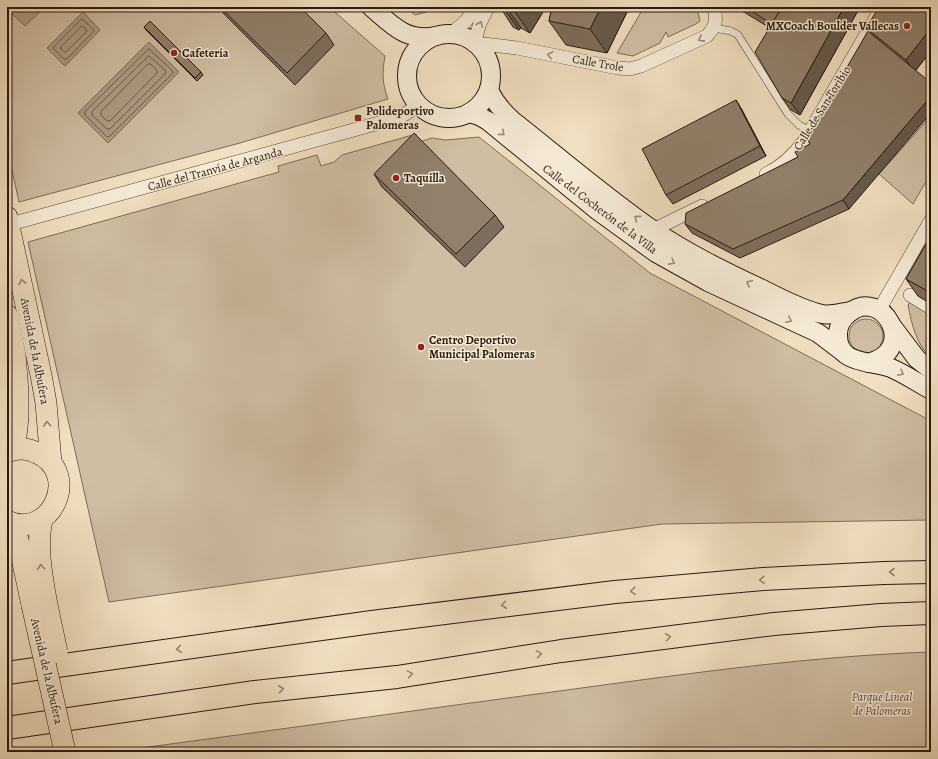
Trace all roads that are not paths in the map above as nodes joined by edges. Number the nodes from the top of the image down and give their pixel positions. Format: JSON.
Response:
{"nodes":[{"id":1,"x":476,"y":7,"type":"edge"},
{"id":2,"x":488,"y":7,"type":"edge"},
{"id":3,"x":714,"y":7,"type":"edge"},
{"id":4,"x":882,"y":7,"type":"edge"},
{"id":5,"x":377,"y":12,"type":"edge"},
{"id":6,"x":714,"y":28,"type":"junction"},
{"id":7,"x":444,"y":35,"type":"junction"},
{"id":8,"x":475,"y":43,"type":"junction"},
{"id":9,"x":411,"y":60,"type":"junction"},
{"id":10,"x":489,"y":90,"type":"junction"},
{"id":11,"x":419,"y":105,"type":"junction"},
{"id":12,"x":469,"y":113,"type":"junction"},
{"id":13,"x":810,"y":131,"type":"junction"},
{"id":14,"x":755,"y":180,"type":"edge"},
{"id":15,"x":713,"y":200,"type":"edge"},
{"id":16,"x":931,"y":220,"type":"edge"},
{"id":17,"x":8,"y":222,"type":"edge"},
{"id":18,"x":653,"y":230,"type":"junction"},
{"id":19,"x":910,"y":295,"type":"edge"},
{"id":20,"x":931,"y":308,"type":"edge"},
{"id":21,"x":879,"y":310,"type":"junction"},
{"id":22,"x":852,"y":311,"type":"junction"},
{"id":23,"x":7,"y":315,"type":"edge"},
{"id":24,"x":892,"y":326,"type":"junction"},
{"id":25,"x":843,"y":352,"type":"junction"},
{"id":26,"x":11,"y":353,"type":"edge"},
{"id":27,"x":868,"y":363,"type":"junction"},
{"id":28,"x":931,"y":370,"type":"edge"},
{"id":29,"x":931,"y":390,"type":"edge"},
{"id":30,"x":8,"y":452,"type":"edge"},
{"id":31,"x":51,"y":463,"type":"junction"},
{"id":32,"x":42,"y":519,"type":"junction"},
{"id":33,"x":8,"y":521,"type":"edge"},
{"id":34,"x":931,"y":572,"type":"edge"},
{"id":35,"x":39,"y":605,"type":"junction"},
{"id":36,"x":931,"y":613,"type":"edge"},
{"id":37,"x":287,"y":635,"type":"junction"},
{"id":38,"x":7,"y":657,"type":"edge"},
{"id":39,"x":7,"y":673,"type":"edge"},
{"id":40,"x":255,"y":692,"type":"junction"},
{"id":41,"x":7,"y":728,"type":"edge"},
{"id":42,"x":7,"y":742,"type":"edge"},
{"id":43,"x":65,"y":752,"type":"edge"},
{"id":44,"x":78,"y":752,"type":"edge"}],
"edges":[{"from":1,"to":7,"type":"street"},
{"from":8,"to":2,"type":"street","one_way":true},
{"from":3,"to":6,"type":"street"},
{"from":4,"to":13,"type":"street","name":"Calle de San Toribio"},
{"from":5,"to":7,"type":"street"},
{"from":5,"to":9,"type":"street"},
{"from":6,"to":8,"type":"street","name":"Calle Trole","one_way":true},
{"from":6,"to":13,"type":"lane"},
{"from":7,"to":8,"type":"street"},
{"from":7,"to":9,"type":"street"},
{"from":8,"to":10,"type":"street"},
{"from":9,"to":11,"type":"street"},
{"from":10,"to":12,"type":"street"},
{"from":18,"to":10,"type":"street","name":"Calle del Cocherón de la Villa","one_way":true},
{"from":11,"to":12,"type":"street"},
{"from":11,"to":17,"type":"street","name":"Calle del Tranvía de Arganda"},
{"from":12,"to":25,"type":"street","name":"Calle del Cocherón de la Villa","one_way":true},
{"from":13,"to":14,"type":"street","name":"Calle de San Toribio"},
{"from":15,"to":18,"type":"street"},
{"from":16,"to":21,"type":"street"},
{"from":31,"to":17,"type":"main road","name":"Avenida de la Albufera","one_way":true},
{"from":22,"to":18,"type":"street","name":"Calle del Cocherón de la Villa","one_way":true},
{"from":19,"to":20,"type":"street"},
{"from":21,"to":22,"type":"street"},
{"from":21,"to":24,"type":"street"},
{"from":22,"to":25,"type":"street"},
{"from":23,"to":26,"type":"main road","name":"Avenida de la Albufera"},
{"from":24,"to":27,"type":"street"},
{"from":24,"to":28,"type":"street"},
{"from":25,"to":27,"type":"street"},
{"from":26,"to":30,"type":"main road","name":"Avenida de la Albufera"},
{"from":27,"to":29,"type":"street","one_way":true},
{"from":30,"to":31,"type":"main road"},
{"from":31,"to":32,"type":"main road"},
{"from":32,"to":33,"type":"main road"},
{"from":35,"to":32,"type":"main road","name":"Avenida de la Albufera","one_way":true},
{"from":33,"to":35,"type":"main road","name":"Avenida de la Albufera"},
{"from":34,"to":37,"type":"highway","one_way":true},
{"from":35,"to":43,"type":"main road","name":"Avenida de la Albufera","bridge":true},
{"from":35,"to":44,"type":"main road","name":"Avenida de la Albufera","bridge":true},
{"from":40,"to":36,"type":"highway","one_way":true},
{"from":37,"to":38,"type":"highway"},
{"from":37,"to":39,"type":"highway","one_way":true},
{"from":40,"to":41,"type":"highway"},
{"from":40,"to":42,"type":"highway"}]}
